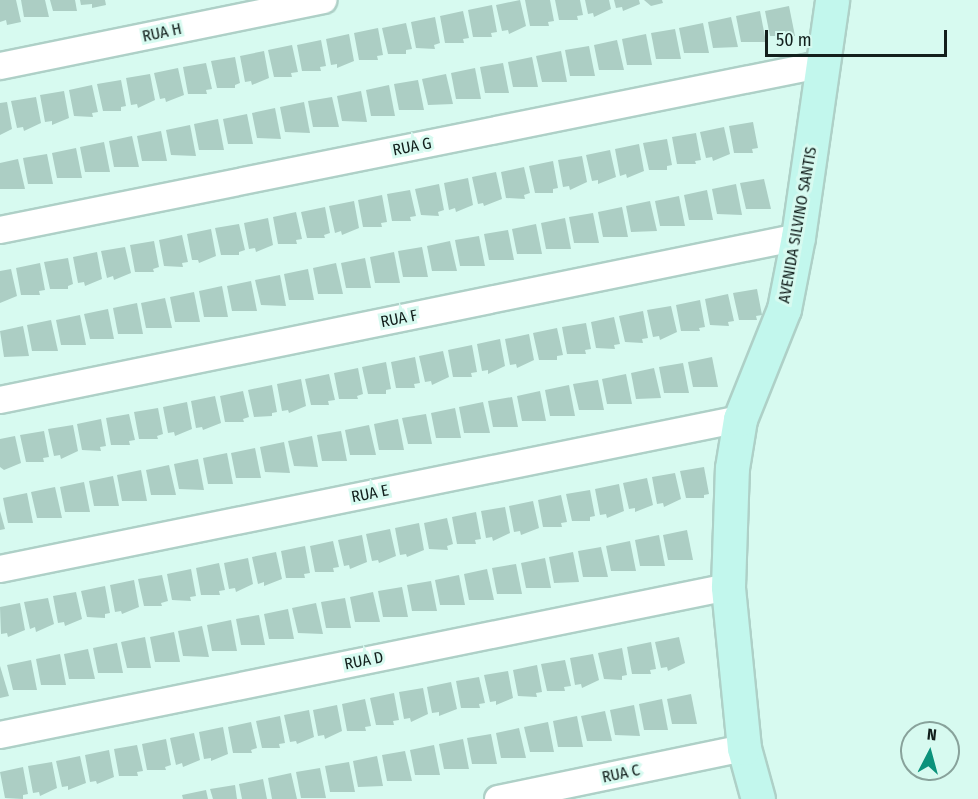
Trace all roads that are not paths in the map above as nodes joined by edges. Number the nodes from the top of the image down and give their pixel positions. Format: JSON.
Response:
{"nodes":[{"id":1,"x":323,"y":0,"type":"edge"},
{"id":2,"x":832,"y":0,"type":"edge"},
{"id":3,"x":824,"y":63,"type":"junction"},
{"id":4,"x":0,"y":66,"type":"edge"},
{"id":5,"x":0,"y":230,"type":"edge"},
{"id":6,"x":798,"y":237,"type":"junction"},
{"id":7,"x":0,"y":400,"type":"edge"},
{"id":8,"x":740,"y":419,"type":"junction"},
{"id":9,"x":0,"y":569,"type":"edge"},
{"id":10,"x":728,"y":587,"type":"junction"},
{"id":11,"x":0,"y":735,"type":"edge"},
{"id":12,"x":744,"y":748,"type":"junction"},
{"id":13,"x":498,"y":799,"type":"edge"},
{"id":14,"x":758,"y":799,"type":"edge"}],
"edges":[{"from":1,"to":4,"type":"street","name":"RUA H"},
{"from":2,"to":3,"type":"main road","name":"AVENIDA SILVINO SANTIS"},
{"from":3,"to":5,"type":"street","name":"RUA G"},
{"from":3,"to":6,"type":"main road","name":"AVENIDA SILVINO SANTIS"},
{"from":6,"to":7,"type":"street","name":"RUA F"},
{"from":6,"to":8,"type":"main road","name":"AVENIDA SILVINO SANTIS"},
{"from":8,"to":9,"type":"street","name":"RUA E"},
{"from":8,"to":10,"type":"main road","name":"AVENIDA SILVINO SANTIS"},
{"from":10,"to":11,"type":"street","name":"RUA D"},
{"from":10,"to":12,"type":"main road","name":"AVENIDA SILVINO SANTIS"},
{"from":12,"to":13,"type":"street","name":"RUA C"},
{"from":12,"to":14,"type":"main road","name":"AVENIDA SILVINO SANTIS"}]}
